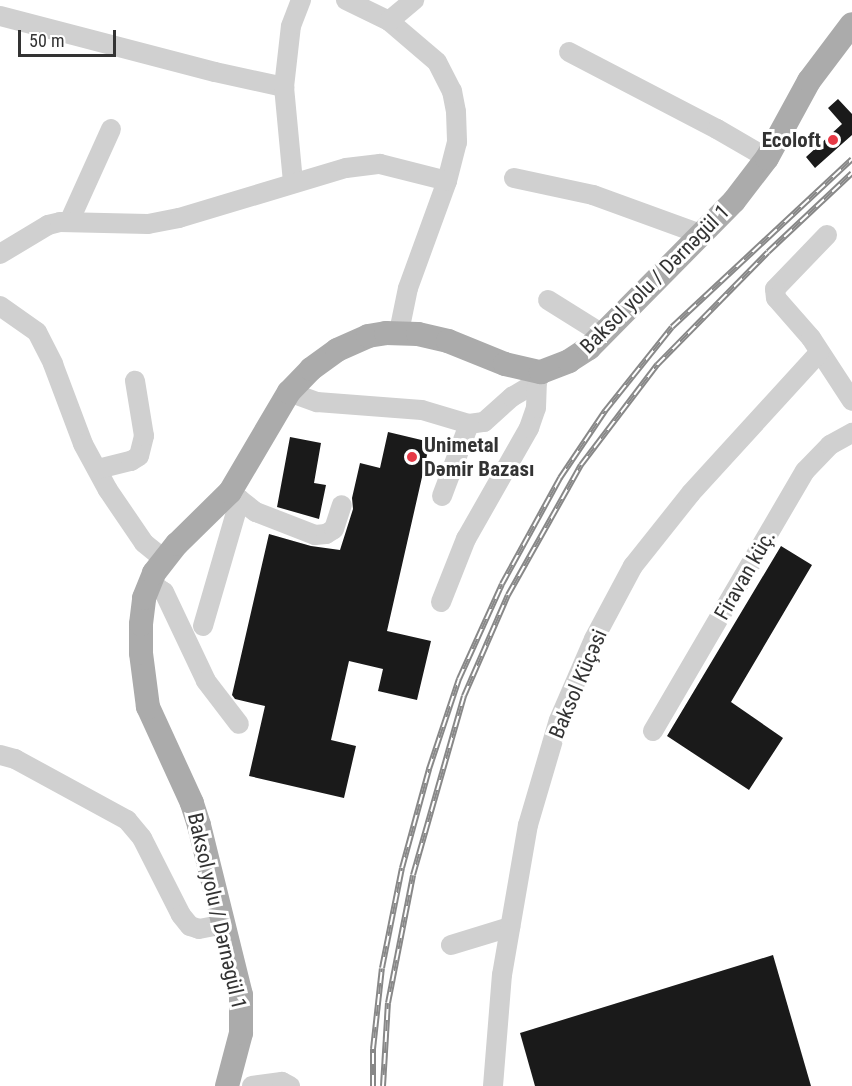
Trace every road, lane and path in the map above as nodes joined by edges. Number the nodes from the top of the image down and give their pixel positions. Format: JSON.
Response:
{"nodes":[{"id":1,"x":301,"y":0,"type":"edge"},
{"id":2,"x":346,"y":0,"type":"edge"},
{"id":3,"x":414,"y":0,"type":"edge"},
{"id":4,"x":0,"y":16,"type":"edge"},
{"id":5,"x":389,"y":21,"type":"junction"},
{"id":6,"x":852,"y":24,"type":"edge"},
{"id":7,"x":569,"y":52,"type":"dead end"},
{"id":8,"x":284,"y":87,"type":"junction"},
{"id":9,"x":111,"y":129,"type":"dead end"},
{"id":10,"x":767,"y":158,"type":"junction"},
{"id":11,"x":514,"y":178,"type":"dead end"},
{"id":12,"x":447,"y":181,"type":"junction"},
{"id":13,"x":293,"y":182,"type":"junction"},
{"id":14,"x":69,"y":222,"type":"junction"},
{"id":15,"x":703,"y":235,"type":"junction"},
{"id":16,"x":827,"y":236,"type":"dead end"},
{"id":17,"x":0,"y":254,"type":"edge"},
{"id":18,"x":548,"y":300,"type":"dead end"},
{"id":19,"x":0,"y":306,"type":"edge"},
{"id":20,"x":399,"y":332,"type":"junction"},
{"id":21,"x":604,"y":336,"type":"junction"},
{"id":22,"x":819,"y":353,"type":"junction"},
{"id":23,"x":539,"y":377,"type":"junction"},
{"id":24,"x":135,"y":381,"type":"dead end"},
{"id":25,"x":289,"y":392,"type":"junction"},
{"id":26,"x":852,"y":401,"type":"edge"},
{"id":27,"x":468,"y":424,"type":"junction"},
{"id":28,"x":852,"y":433,"type":"edge"},
{"id":29,"x":98,"y":469,"type":"junction"},
{"id":30,"x":235,"y":495,"type":"junction"},
{"id":31,"x":442,"y":496,"type":"dead end"},
{"id":32,"x":342,"y":505,"type":"dead end"},
{"id":33,"x":164,"y":559,"type":"junction"},
{"id":34,"x":150,"y":582,"type":"junction"},
{"id":35,"x":441,"y":602,"type":"dead end"},
{"id":36,"x":203,"y":626,"type":"dead end"},
{"id":37,"x":239,"y":723,"type":"dead end"},
{"id":38,"x":653,"y":731,"type":"dead end"},
{"id":39,"x":0,"y":755,"type":"edge"},
{"id":40,"x":224,"y":924,"type":"junction"},
{"id":41,"x":510,"y":927,"type":"junction"},
{"id":42,"x":451,"y":945,"type":"dead end"},
{"id":43,"x":227,"y":1086,"type":"edge"},
{"id":44,"x":252,"y":1086,"type":"edge"},
{"id":45,"x":290,"y":1086,"type":"edge"},
{"id":46,"x":493,"y":1086,"type":"edge"}],
"edges":[{"from":1,"to":8,"type":"street"},
{"from":2,"to":5,"type":"street"},
{"from":3,"to":5,"type":"street"},
{"from":4,"to":8,"type":"street"},
{"from":5,"to":12,"type":"street"},
{"from":6,"to":10,"type":"main road","name":"Baksol yolu / Dərnəgül 1"},
{"from":7,"to":10,"type":"street"},
{"from":8,"to":13,"type":"street"},
{"from":9,"to":14,"type":"street"},
{"from":10,"to":15,"type":"main road","name":"Baksol yolu / Dərnəgül 1"},
{"from":11,"to":15,"type":"street"},
{"from":12,"to":13,"type":"street"},
{"from":12,"to":20,"type":"street"},
{"from":13,"to":14,"type":"street"},
{"from":14,"to":17,"type":"street"},
{"from":15,"to":21,"type":"main road","name":"Baksol yolu / Dərnəgül 1"},
{"from":16,"to":22,"type":"street"},
{"from":18,"to":21,"type":"street"},
{"from":19,"to":29,"type":"street"},
{"from":20,"to":23,"type":"main road","name":"Baksol yolu / Dərnəgül 1"},
{"from":20,"to":25,"type":"main road","name":"Baksol yolu / Dərnəgül 1"},
{"from":21,"to":23,"type":"main road","name":"Baksol yolu / Dərnəgül 1"},
{"from":22,"to":26,"type":"street"},
{"from":22,"to":41,"type":"street","name":"Baksol Küçəsi"},
{"from":23,"to":27,"type":"street"},
{"from":23,"to":35,"type":"street"},
{"from":24,"to":29,"type":"street"},
{"from":25,"to":27,"type":"street"},
{"from":25,"to":30,"type":"main road","name":"Baksol yolu / Dərnəgül 1"},
{"from":27,"to":31,"type":"street"},
{"from":28,"to":38,"type":"street","name":"Firavan küç."},
{"from":29,"to":33,"type":"street"},
{"from":30,"to":32,"type":"street"},
{"from":30,"to":33,"type":"main road","name":"Baksol yolu / Dərnəgül 1"},
{"from":30,"to":36,"type":"street"},
{"from":33,"to":34,"type":"main road","name":"Baksol yolu / Dərnəgül 1"},
{"from":34,"to":37,"type":"street"},
{"from":34,"to":40,"type":"main road","name":"Baksol yolu / Dərnəgül 1"},
{"from":39,"to":40,"type":"street"},
{"from":40,"to":43,"type":"main road","name":"Baksol yolu / Dərnəgül 1"},
{"from":41,"to":42,"type":"street"},
{"from":41,"to":46,"type":"street","name":"Baksol Küçəsi"},
{"from":44,"to":45,"type":"street"}]}
